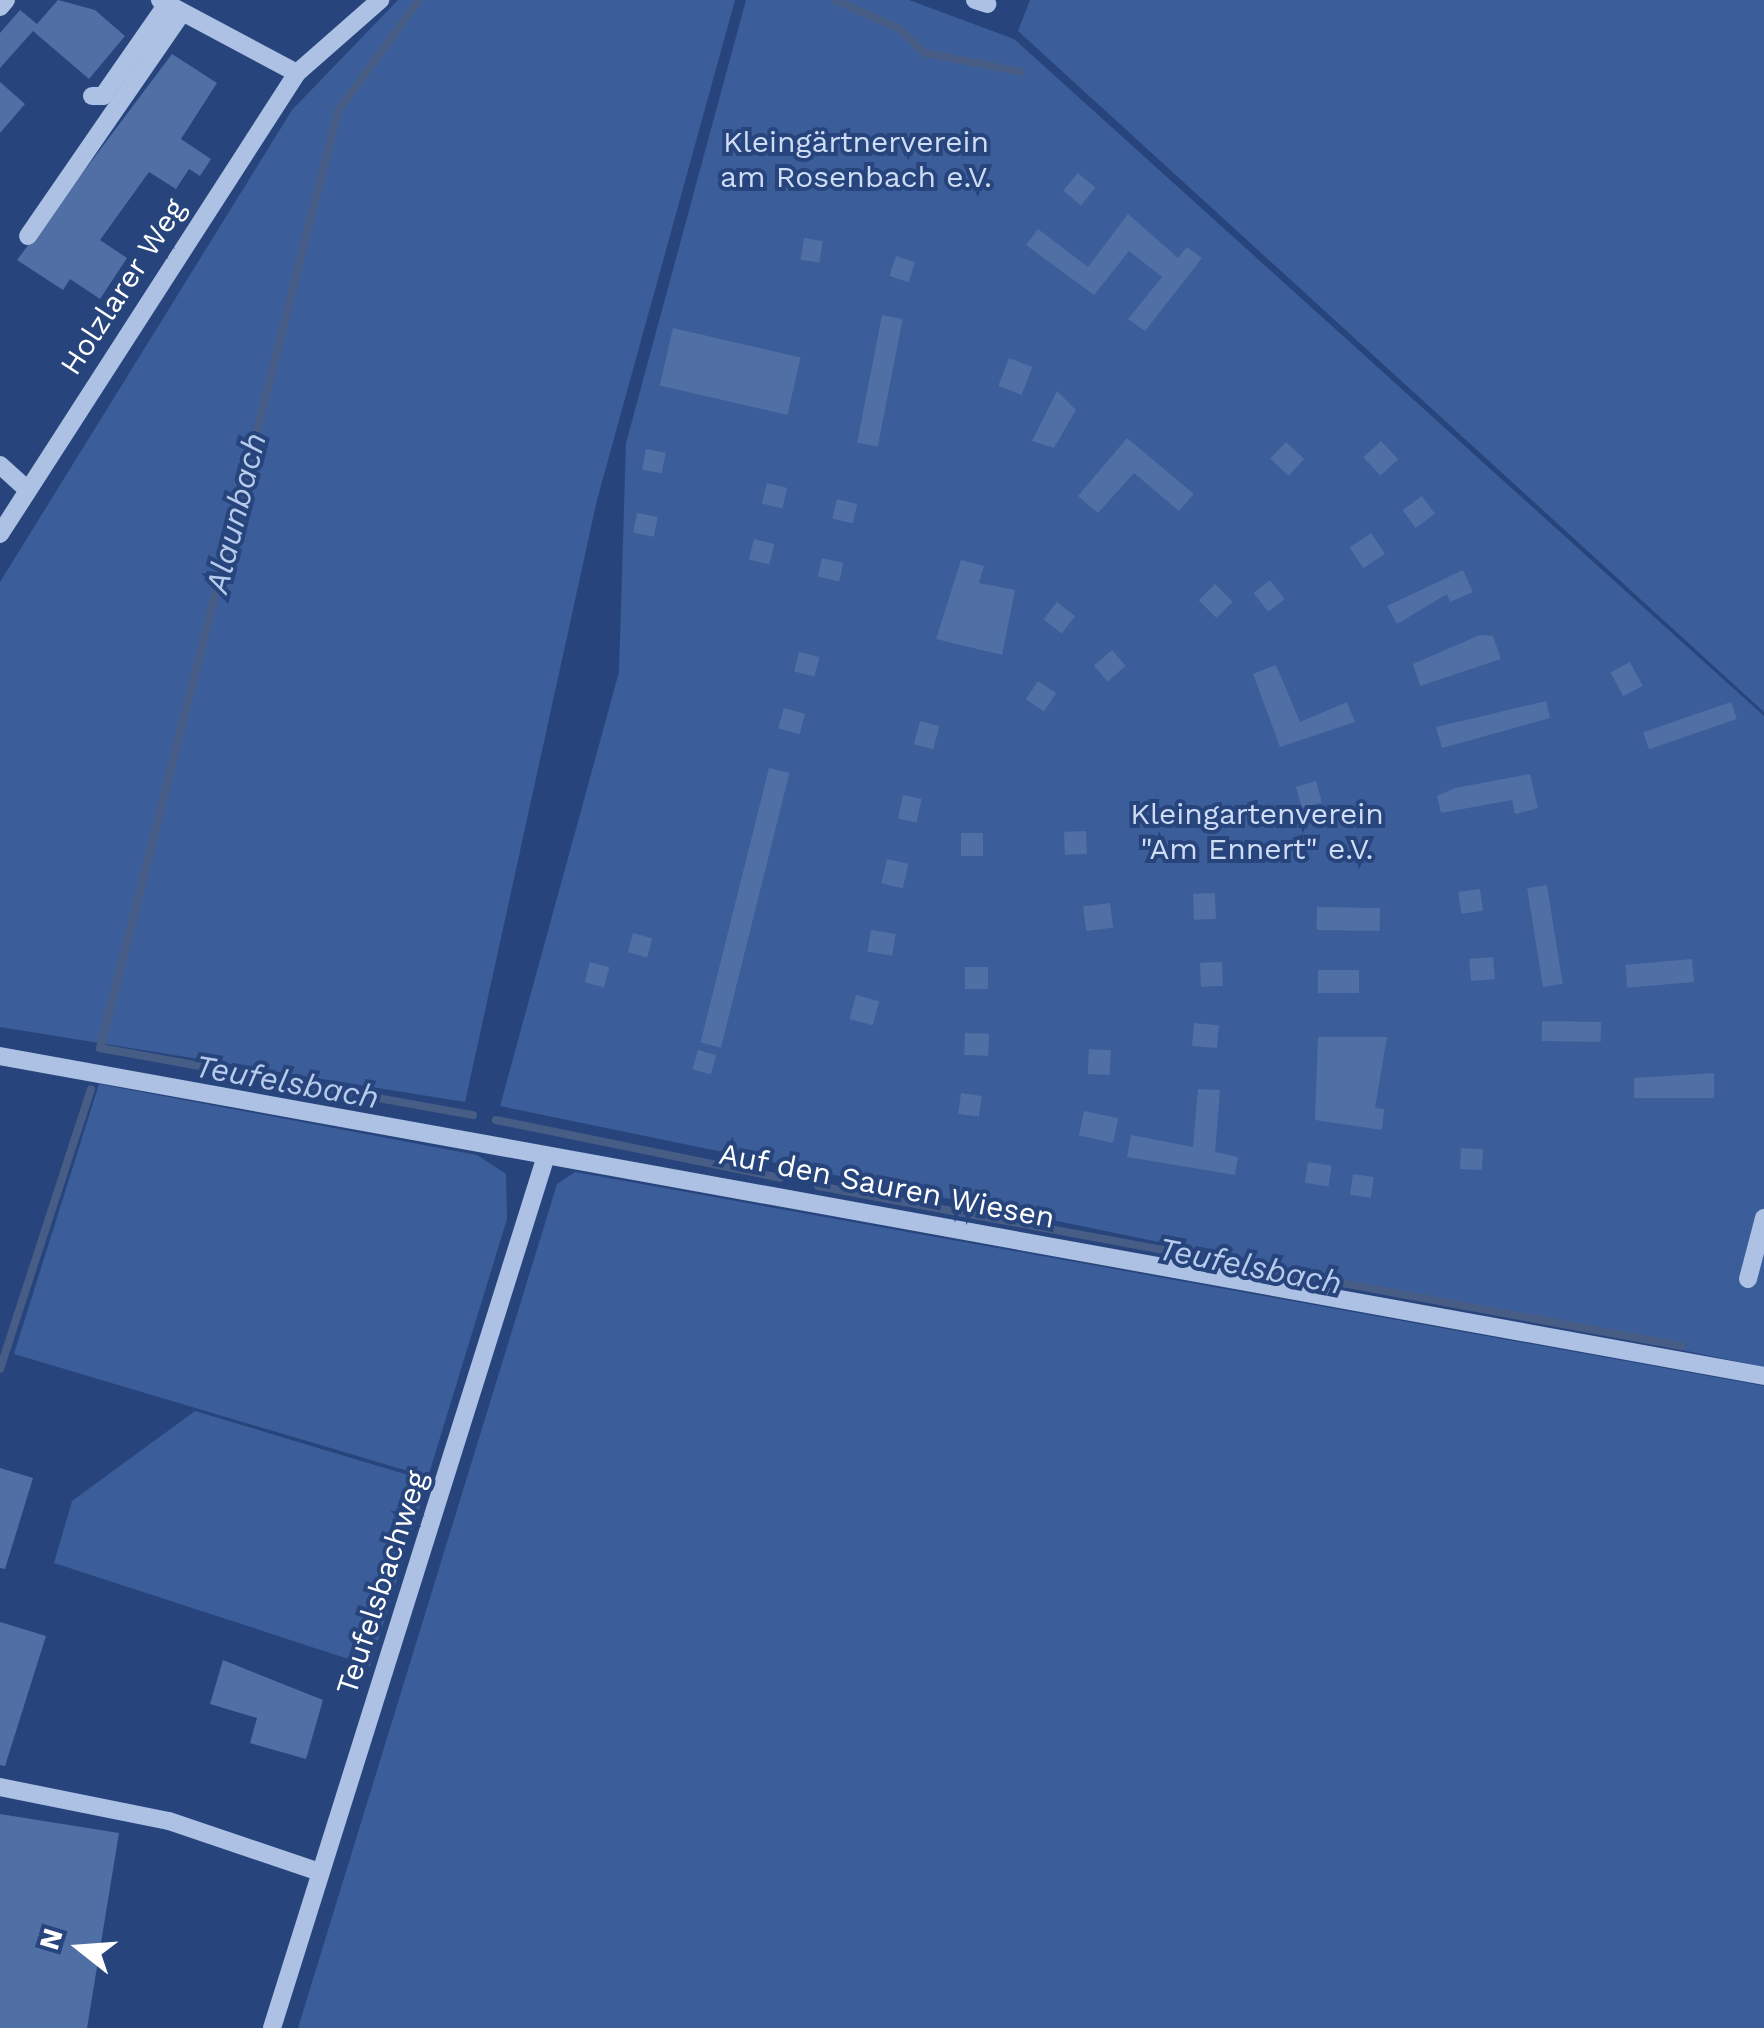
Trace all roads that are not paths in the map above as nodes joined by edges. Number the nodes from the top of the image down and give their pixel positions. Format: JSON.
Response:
{"nodes":[{"id":1,"x":6,"y":0,"type":"edge"},
{"id":2,"x":380,"y":0,"type":"edge"},
{"id":3,"x":170,"y":6,"type":"edge"},
{"id":4,"x":0,"y":7,"type":"edge"},
{"id":5,"x":297,"y":73,"type":"junction"},
{"id":6,"x":92,"y":96,"type":"dead end"},
{"id":7,"x":28,"y":236,"type":"dead end"},
{"id":8,"x":0,"y":465,"type":"edge"},
{"id":9,"x":27,"y":489,"type":"junction"},
{"id":10,"x":0,"y":534,"type":"edge"},
{"id":11,"x":0,"y":1056,"type":"edge"},
{"id":12,"x":546,"y":1156,"type":"junction"},
{"id":13,"x":1764,"y":1218,"type":"edge"},
{"id":14,"x":1748,"y":1280,"type":"dead end"},
{"id":15,"x":1764,"y":1376,"type":"edge"},
{"id":16,"x":0,"y":1786,"type":"edge"},
{"id":17,"x":320,"y":1872,"type":"junction"},
{"id":18,"x":272,"y":2028,"type":"edge"}],
"edges":[{"from":1,"to":4,"type":"street"},
{"from":2,"to":5,"type":"street","name":"Holzlarer Weg"},
{"from":3,"to":5,"type":"street"},
{"from":3,"to":6,"type":"street"},
{"from":3,"to":7,"type":"street"},
{"from":5,"to":9,"type":"street","name":"Holzlarer Weg"},
{"from":8,"to":9,"type":"street"},
{"from":9,"to":10,"type":"street","name":"Holzlarer Weg"},
{"from":11,"to":12,"type":"street","name":"Auf den Sauren Wiesen"},
{"from":12,"to":15,"type":"street","name":"Auf den Sauren Wiesen"},
{"from":12,"to":17,"type":"street","name":"Teufelsbachweg"},
{"from":13,"to":14,"type":"street"},
{"from":16,"to":17,"type":"street"},
{"from":17,"to":18,"type":"street","name":"Teufelsbachweg"}]}
